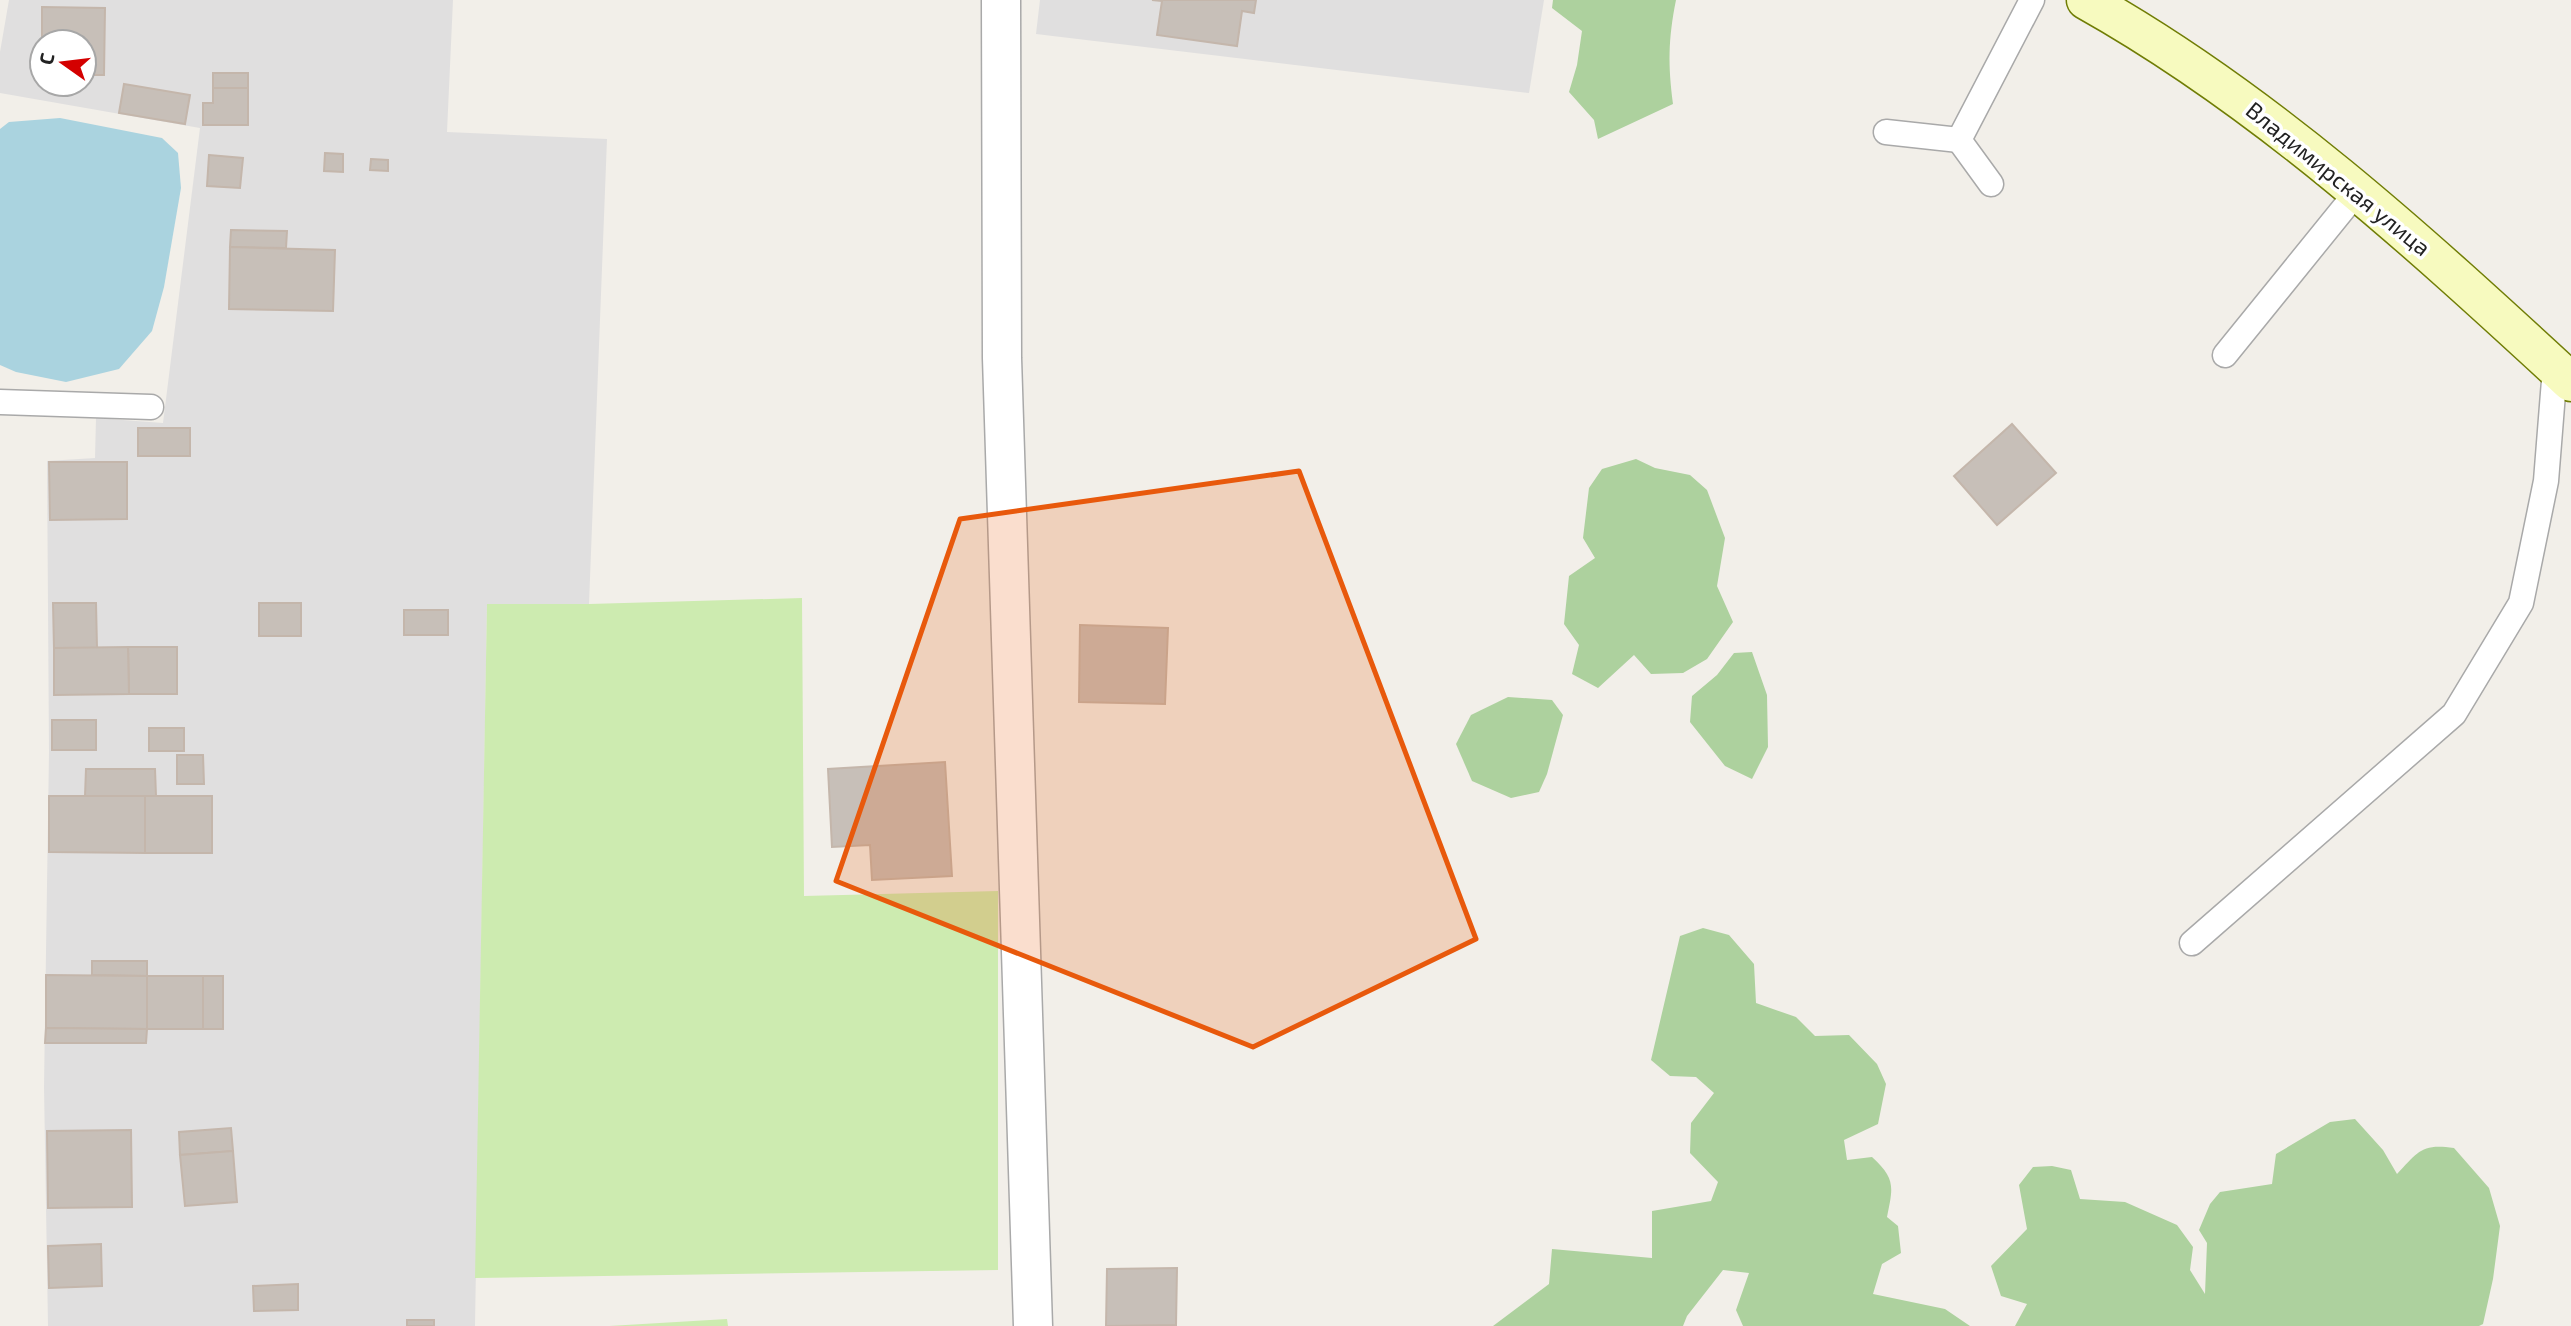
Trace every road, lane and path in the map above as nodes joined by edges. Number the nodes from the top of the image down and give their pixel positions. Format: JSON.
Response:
{"nodes":[{"id":1,"x":1001,"y":0,"type":"edge"},
{"id":2,"x":2032,"y":0,"type":"edge"},
{"id":3,"x":2086,"y":0,"type":"edge"},
{"id":4,"x":1886,"y":132,"type":"dead end"},
{"id":5,"x":1959,"y":140,"type":"junction"},
{"id":6,"x":1991,"y":184,"type":"dead end"},
{"id":7,"x":2357,"y":192,"type":"junction"},
{"id":8,"x":2225,"y":355,"type":"dead end"},
{"id":9,"x":2563,"y":375,"type":"edge"},
{"id":10,"x":0,"y":402,"type":"edge"},
{"id":11,"x":151,"y":407,"type":"dead end"},
{"id":12,"x":2192,"y":943,"type":"dead end"},
{"id":13,"x":1033,"y":1326,"type":"edge"}],
"edges":[{"from":1,"to":13,"type":"street"},
{"from":2,"to":5,"type":"lane"},
{"from":3,"to":7,"type":"street","name":"Владимирская улица"},
{"from":4,"to":5,"type":"lane"},
{"from":5,"to":6,"type":"lane"},
{"from":7,"to":8,"type":"lane"},
{"from":7,"to":9,"type":"street","name":"Владимирская улица"},
{"from":9,"to":12,"type":"lane"},
{"from":10,"to":11,"type":"lane"}]}
